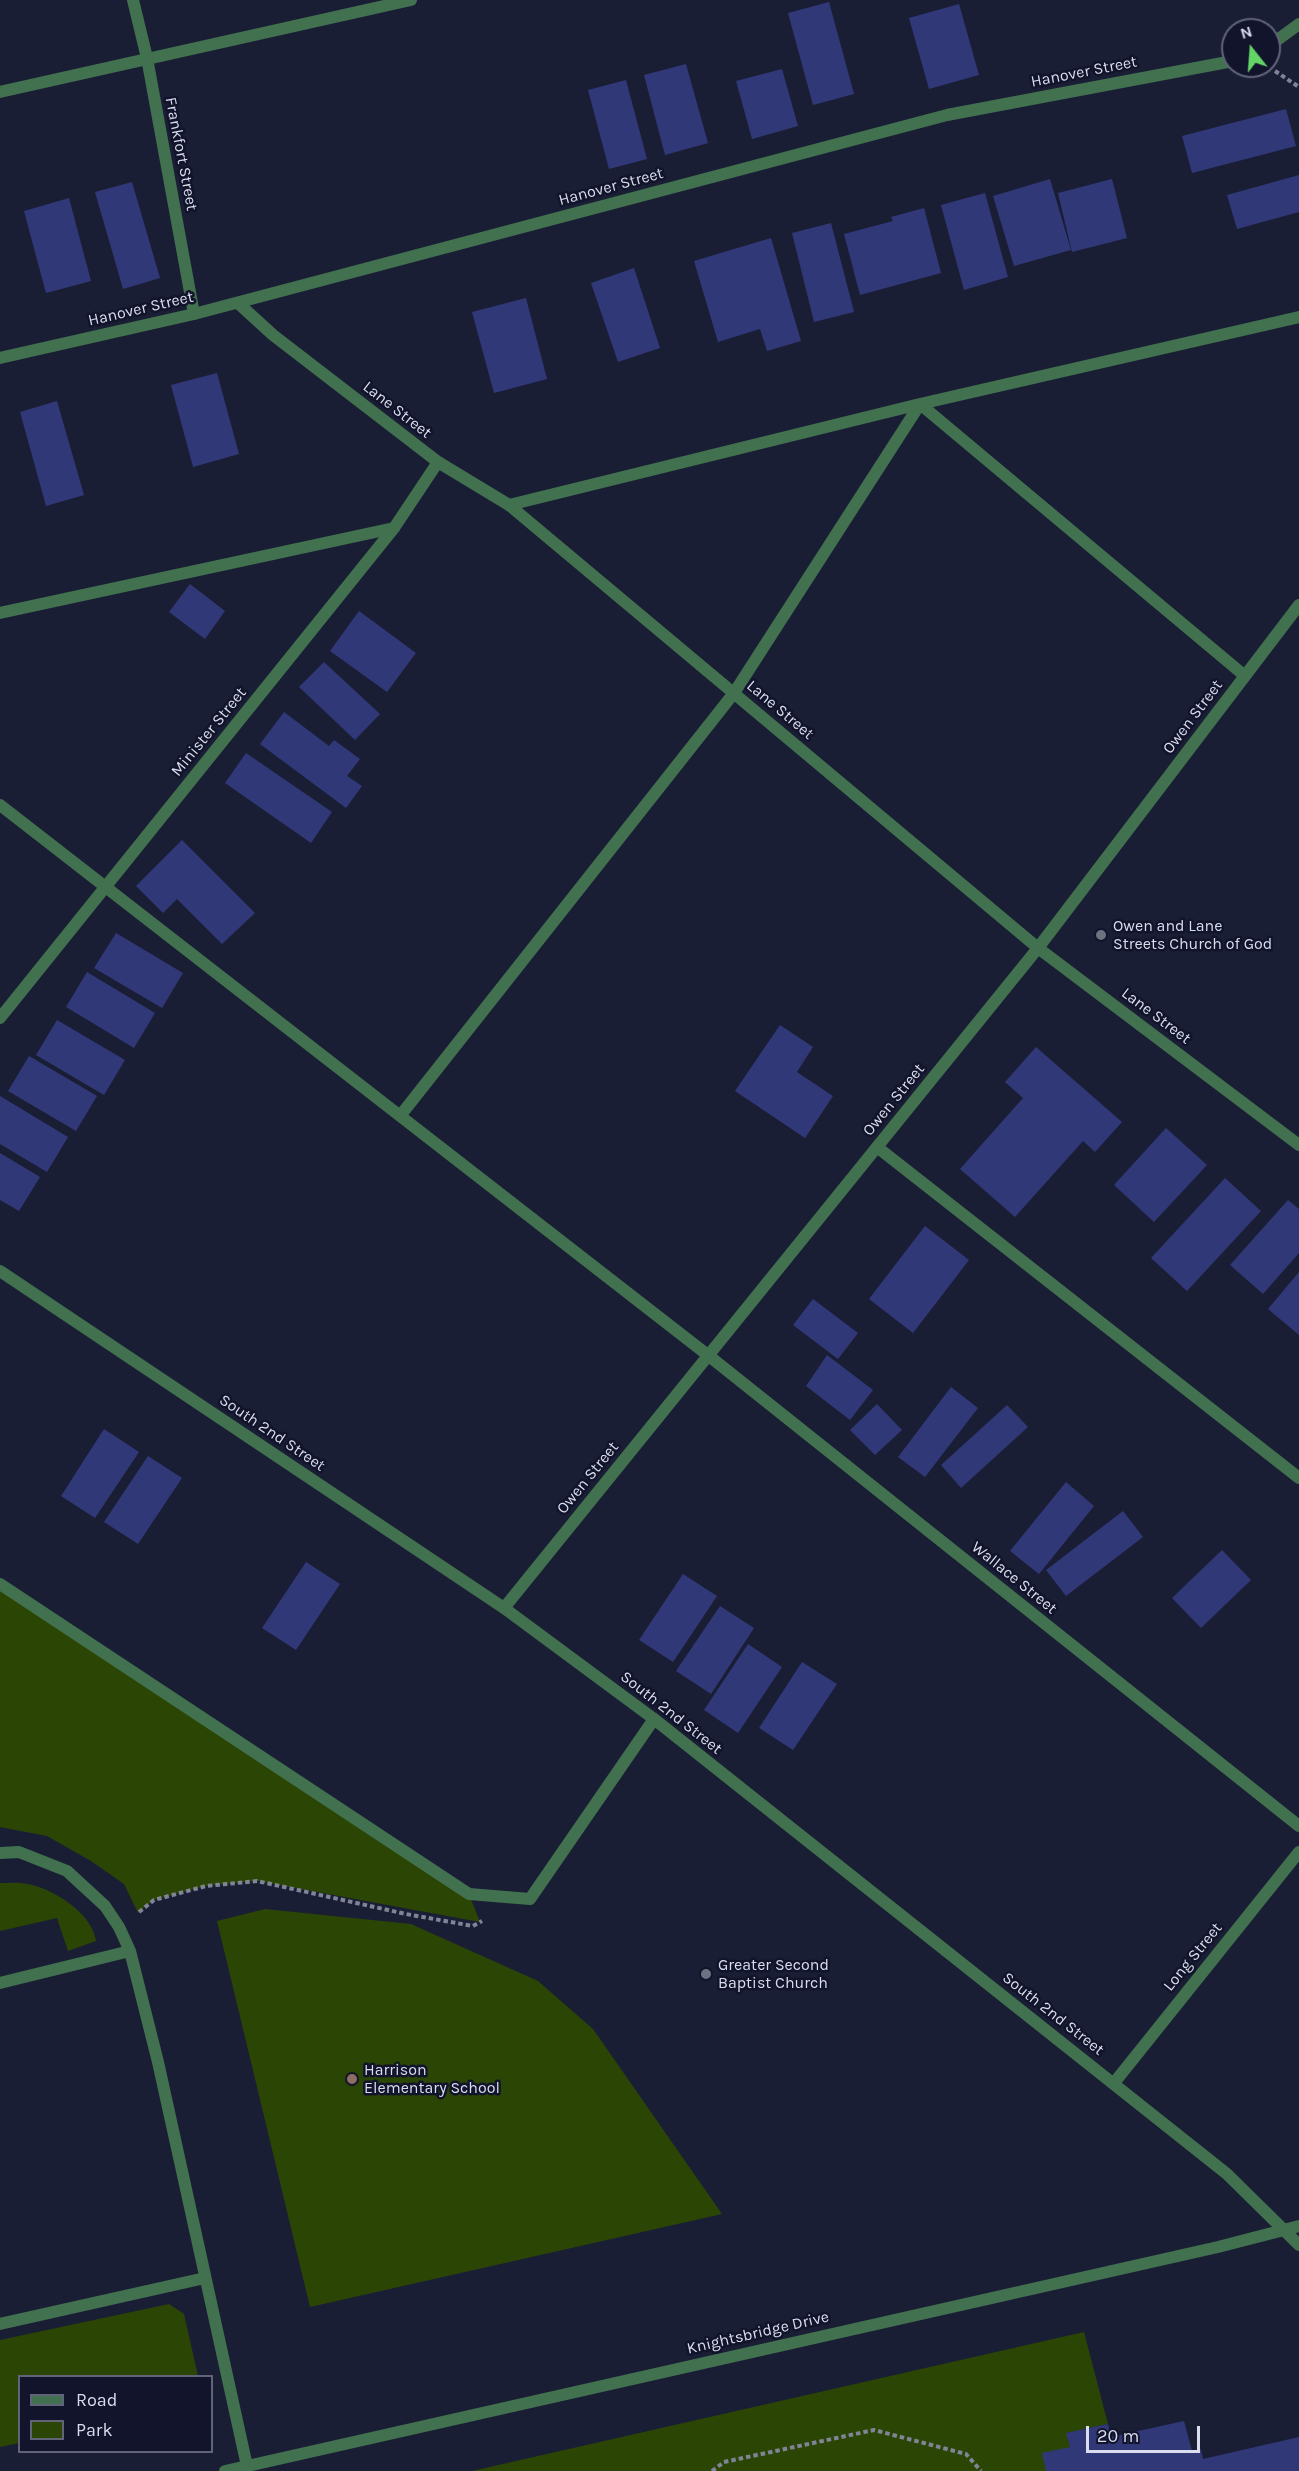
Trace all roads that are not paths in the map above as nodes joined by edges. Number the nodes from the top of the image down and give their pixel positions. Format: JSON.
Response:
{"nodes":[{"id":1,"x":133,"y":0,"type":"edge"},
{"id":2,"x":411,"y":0,"type":"edge"},
{"id":3,"x":1299,"y":24,"type":"edge"},
{"id":4,"x":1281,"y":37,"type":"edge"},
{"id":5,"x":147,"y":58,"type":"junction"},
{"id":6,"x":1221,"y":63,"type":"edge"},
{"id":7,"x":0,"y":92,"type":"edge"},
{"id":8,"x":238,"y":303,"type":"junction"},
{"id":9,"x":194,"y":314,"type":"junction"},
{"id":10,"x":1299,"y":316,"type":"edge"},
{"id":11,"x":0,"y":358,"type":"edge"},
{"id":12,"x":920,"y":404,"type":"junction"},
{"id":13,"x":438,"y":462,"type":"junction"},
{"id":14,"x":509,"y":505,"type":"junction"},
{"id":15,"x":394,"y":528,"type":"junction"},
{"id":16,"x":1299,"y":605,"type":"edge"},
{"id":17,"x":0,"y":613,"type":"edge"},
{"id":18,"x":1245,"y":676,"type":"junction"},
{"id":19,"x":734,"y":693,"type":"junction"},
{"id":20,"x":0,"y":805,"type":"edge"},
{"id":21,"x":105,"y":888,"type":"junction"},
{"id":22,"x":1038,"y":948,"type":"junction"},
{"id":23,"x":0,"y":1018,"type":"edge"},
{"id":24,"x":400,"y":1116,"type":"junction"},
{"id":25,"x":1299,"y":1145,"type":"edge"},
{"id":26,"x":878,"y":1147,"type":"junction"},
{"id":27,"x":0,"y":1271,"type":"edge"},
{"id":28,"x":709,"y":1356,"type":"junction"},
{"id":29,"x":1299,"y":1478,"type":"edge"},
{"id":30,"x":0,"y":1584,"type":"edge"},
{"id":31,"x":504,"y":1608,"type":"junction"},
{"id":32,"x":654,"y":1719,"type":"junction"},
{"id":33,"x":1299,"y":1826,"type":"edge"},
{"id":34,"x":1299,"y":1852,"type":"edge"},
{"id":35,"x":0,"y":1853,"type":"edge"},
{"id":36,"x":130,"y":1952,"type":"junction"},
{"id":37,"x":0,"y":1983,"type":"edge"},
{"id":38,"x":1113,"y":2083,"type":"junction"},
{"id":39,"x":1299,"y":2226,"type":"edge"},
{"id":40,"x":1284,"y":2230,"type":"junction"},
{"id":41,"x":1299,"y":2245,"type":"edge"},
{"id":42,"x":206,"y":2278,"type":"junction"},
{"id":43,"x":0,"y":2324,"type":"edge"},
{"id":44,"x":247,"y":2466,"type":"junction"},
{"id":45,"x":225,"y":2471,"type":"edge"}],
"edges":[{"from":1,"to":5,"type":"street","name":"Frankfort Street"},
{"from":2,"to":5,"type":"street"},
{"from":3,"to":4,"type":"street"},
{"from":5,"to":7,"type":"street"},
{"from":5,"to":9,"type":"street","name":"Frankfort Street"},
{"from":6,"to":8,"type":"street","name":"Hanover Street"},
{"from":8,"to":9,"type":"street","name":"Hanover Street"},
{"from":8,"to":13,"type":"street","name":"Lane Street"},
{"from":9,"to":11,"type":"street","name":"Hanover Street"},
{"from":10,"to":12,"type":"street"},
{"from":12,"to":14,"type":"street"},
{"from":12,"to":18,"type":"street"},
{"from":12,"to":19,"type":"street"},
{"from":13,"to":14,"type":"street","name":"Lane Street"},
{"from":13,"to":15,"type":"street","name":"Minister Street"},
{"from":14,"to":19,"type":"street","name":"Lane Street"},
{"from":15,"to":17,"type":"street"},
{"from":15,"to":21,"type":"street","name":"Minister Street"},
{"from":16,"to":18,"type":"street","name":"Owen Street"},
{"from":18,"to":22,"type":"street","name":"Owen Street"},
{"from":19,"to":22,"type":"street","name":"Lane Street"},
{"from":19,"to":24,"type":"street"},
{"from":20,"to":21,"type":"street","name":"Wallace Street"},
{"from":21,"to":23,"type":"street","name":"Minister Street"},
{"from":21,"to":24,"type":"street","name":"Wallace Street"},
{"from":22,"to":25,"type":"street","name":"Lane Street"},
{"from":22,"to":26,"type":"street","name":"Owen Street"},
{"from":24,"to":28,"type":"street","name":"Wallace Street"},
{"from":26,"to":28,"type":"street","name":"Owen Street"},
{"from":26,"to":29,"type":"street"},
{"from":27,"to":31,"type":"street","name":"South 2nd Street"},
{"from":28,"to":31,"type":"street","name":"Owen Street"},
{"from":28,"to":33,"type":"street","name":"Wallace Street"},
{"from":30,"to":32,"type":"street"},
{"from":31,"to":32,"type":"street","name":"South 2nd Street"},
{"from":32,"to":38,"type":"street","name":"South 2nd Street"},
{"from":34,"to":38,"type":"street","name":"Long Street"},
{"from":35,"to":36,"type":"street"},
{"from":36,"to":37,"type":"street"},
{"from":36,"to":42,"type":"street"},
{"from":38,"to":40,"type":"street","name":"South 2nd Street"},
{"from":39,"to":40,"type":"street","name":"Knightsbridge Drive"},
{"from":40,"to":41,"type":"street","name":"South 2nd Street"},
{"from":40,"to":44,"type":"street","name":"Knightsbridge Drive"},
{"from":42,"to":43,"type":"street"},
{"from":42,"to":44,"type":"street"},
{"from":44,"to":45,"type":"street","name":"Knightsbridge Drive"}]}
